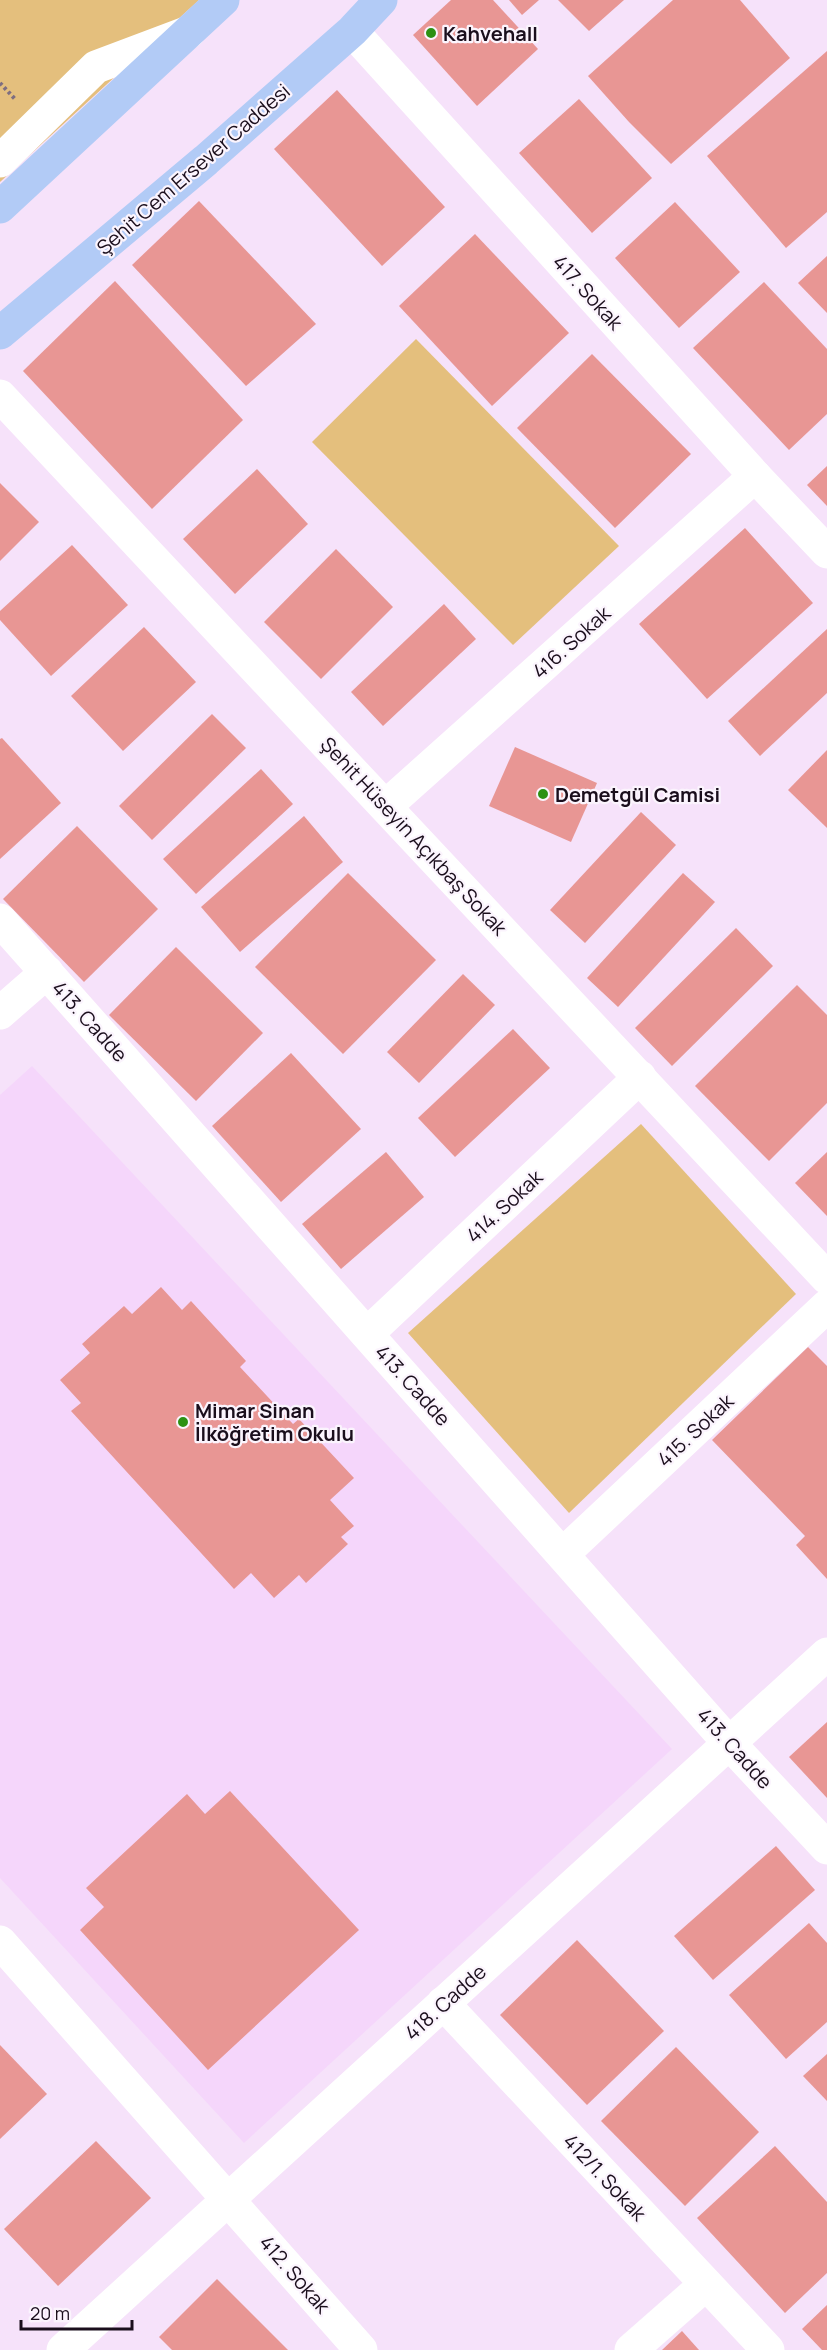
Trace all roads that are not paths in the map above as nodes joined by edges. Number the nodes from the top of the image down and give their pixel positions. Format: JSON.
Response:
{"nodes":[{"id":1,"x":223,"y":0,"type":"edge"},
{"id":2,"x":381,"y":0,"type":"edge"},
{"id":3,"x":351,"y":31,"type":"junction"},
{"id":4,"x":189,"y":32,"type":"junction"},
{"id":5,"x":0,"y":161,"type":"edge"},
{"id":6,"x":0,"y":207,"type":"edge"},
{"id":7,"x":0,"y":333,"type":"edge"},
{"id":8,"x":0,"y":396,"type":"edge"},
{"id":9,"x":755,"y":476,"type":"junction"},
{"id":10,"x":827,"y":552,"type":"edge"},
{"id":11,"x":387,"y":806,"type":"junction"},
{"id":12,"x":0,"y":920,"type":"edge"},
{"id":13,"x":47,"y":972,"type":"junction"},
{"id":14,"x":0,"y":1013,"type":"edge"},
{"id":15,"x":640,"y":1077,"type":"junction"},
{"id":16,"x":827,"y":1278,"type":"edge"},
{"id":17,"x":827,"y":1306,"type":"edge"},
{"id":18,"x":367,"y":1334,"type":"junction"},
{"id":19,"x":563,"y":1554,"type":"junction"},
{"id":20,"x":827,"y":1654,"type":"edge"},
{"id":21,"x":729,"y":1743,"type":"junction"},
{"id":22,"x":827,"y":1848,"type":"edge"},
{"id":23,"x":0,"y":1942,"type":"edge"},
{"id":24,"x":443,"y":2003,"type":"junction"},
{"id":25,"x":229,"y":2199,"type":"junction"},
{"id":26,"x":706,"y":2284,"type":"junction"},
{"id":27,"x":63,"y":2350,"type":"edge"},
{"id":28,"x":361,"y":2350,"type":"edge"},
{"id":29,"x":631,"y":2350,"type":"edge"},
{"id":30,"x":768,"y":2350,"type":"edge"}],
"edges":[{"from":1,"to":4,"type":"main road"},
{"from":2,"to":3,"type":"main road","name":"Şehit Cem Ersever Caddesi"},
{"from":3,"to":7,"type":"main road","name":"Şehit Cem Ersever Caddesi"},
{"from":3,"to":9,"type":"street","name":"417. Sokak"},
{"from":4,"to":5,"type":"street"},
{"from":4,"to":6,"type":"main road"},
{"from":8,"to":11,"type":"street","name":"Şehit Hüseyin Açıkbaş Sokak"},
{"from":9,"to":10,"type":"street","name":"417. Sokak"},
{"from":9,"to":11,"type":"street","name":"416. Sokak"},
{"from":11,"to":15,"type":"street","name":"Şehit Hüseyin Açıkbaş Sokak"},
{"from":12,"to":13,"type":"street","name":"413. Cadde"},
{"from":13,"to":14,"type":"street"},
{"from":13,"to":18,"type":"street","name":"413. Cadde"},
{"from":15,"to":16,"type":"street","name":"Şehit Hüseyin Açıkbaş Sokak"},
{"from":15,"to":18,"type":"street","name":"414. Sokak"},
{"from":17,"to":19,"type":"street","name":"415. Sokak"},
{"from":18,"to":19,"type":"street","name":"413. Cadde"},
{"from":19,"to":21,"type":"street","name":"413. Cadde"},
{"from":20,"to":21,"type":"street","name":"418. Cadde"},
{"from":21,"to":22,"type":"street","name":"413. Cadde"},
{"from":21,"to":24,"type":"street","name":"418. Cadde"},
{"from":23,"to":25,"type":"street","name":"412. Sokak"},
{"from":24,"to":25,"type":"street","name":"418. Cadde"},
{"from":24,"to":26,"type":"street","name":"412/1. Sokak"},
{"from":25,"to":27,"type":"street","name":"418. Cadde"},
{"from":25,"to":28,"type":"street","name":"412. Sokak"},
{"from":26,"to":29,"type":"street"},
{"from":26,"to":30,"type":"street","name":"412/1. Sokak"}]}
